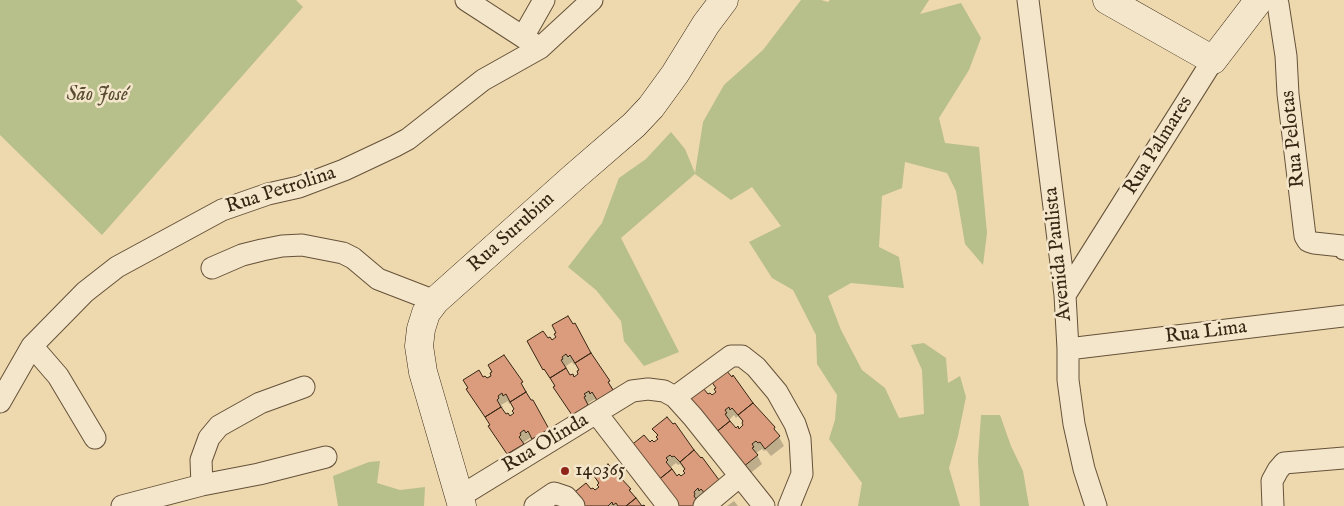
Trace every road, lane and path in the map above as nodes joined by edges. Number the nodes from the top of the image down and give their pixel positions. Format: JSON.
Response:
{"nodes":[{"id":1,"x":466,"y":0,"type":"edge"},
{"id":2,"x":544,"y":0,"type":"edge"},
{"id":3,"x":592,"y":0,"type":"edge"},
{"id":4,"x":724,"y":0,"type":"edge"},
{"id":5,"x":1028,"y":0,"type":"edge"},
{"id":6,"x":1108,"y":0,"type":"edge"},
{"id":7,"x":1259,"y":0,"type":"edge"},
{"id":8,"x":1274,"y":0,"type":"edge"},
{"id":9,"x":531,"y":43,"type":"junction"},
{"id":10,"x":1213,"y":60,"type":"junction"},
{"id":11,"x":1344,"y":250,"type":"edge"},
{"id":12,"x":212,"y":268,"type":"dead end"},
{"id":13,"x":1065,"y":295,"type":"junction"},
{"id":14,"x":435,"y":301,"type":"junction"},
{"id":15,"x":1344,"y":316,"type":"edge"},
{"id":16,"x":32,"y":346,"type":"junction"},
{"id":17,"x":1068,"y":349,"type":"junction"},
{"id":18,"x":304,"y":387,"type":"dead end"},
{"id":19,"x":674,"y":397,"type":"junction"},
{"id":20,"x":0,"y":402,"type":"edge"},
{"id":21,"x":597,"y":414,"type":"junction"},
{"id":22,"x":96,"y":438,"type":"dead end"},
{"id":23,"x":326,"y":457,"type":"dead end"},
{"id":24,"x":1344,"y":458,"type":"edge"},
{"id":25,"x":740,"y":476,"type":"junction"},
{"id":26,"x":202,"y":485,"type":"junction"},
{"id":27,"x":460,"y":501,"type":"edge"},
{"id":28,"x":122,"y":506,"type":"edge"},
{"id":29,"x":535,"y":506,"type":"edge"},
{"id":30,"x":574,"y":506,"type":"edge"},
{"id":31,"x":668,"y":506,"type":"edge"},
{"id":32,"x":704,"y":506,"type":"edge"},
{"id":33,"x":764,"y":506,"type":"edge"},
{"id":34,"x":789,"y":506,"type":"edge"},
{"id":35,"x":1096,"y":506,"type":"edge"},
{"id":36,"x":1273,"y":506,"type":"edge"}],
"edges":[{"from":1,"to":9,"type":"street"},
{"from":2,"to":9,"type":"street"},
{"from":3,"to":9,"type":"street","name":"Rua Petrolina"},
{"from":4,"to":14,"type":"street","name":"Rua Surubim"},
{"from":5,"to":13,"type":"street","name":"Avenida Paulista"},
{"from":6,"to":10,"type":"street"},
{"from":7,"to":10,"type":"street","name":"Rua Palmares"},
{"from":8,"to":11,"type":"street","name":"Rua Pelotas"},
{"from":9,"to":16,"type":"street","name":"Rua Petrolina"},
{"from":10,"to":13,"type":"street","name":"Rua Palmares"},
{"from":12,"to":14,"type":"street"},
{"from":13,"to":17,"type":"street","name":"Avenida Paulista"},
{"from":14,"to":27,"type":"street","name":"Rua Surubim"},
{"from":15,"to":17,"type":"street","name":"Rua Lima"},
{"from":16,"to":20,"type":"street","name":"Rua Petrolina"},
{"from":16,"to":22,"type":"street"},
{"from":17,"to":35,"type":"street","name":"Avenida Paulista"},
{"from":18,"to":26,"type":"street"},
{"from":19,"to":21,"type":"street","name":"Rua Olinda"},
{"from":19,"to":25,"type":"street"},
{"from":19,"to":34,"type":"street"},
{"from":21,"to":27,"type":"street","name":"Rua Olinda"},
{"from":21,"to":31,"type":"street"},
{"from":23,"to":26,"type":"street"},
{"from":24,"to":36,"type":"street"},
{"from":25,"to":32,"type":"street"},
{"from":25,"to":33,"type":"street"},
{"from":26,"to":28,"type":"street"},
{"from":29,"to":30,"type":"street"}]}
